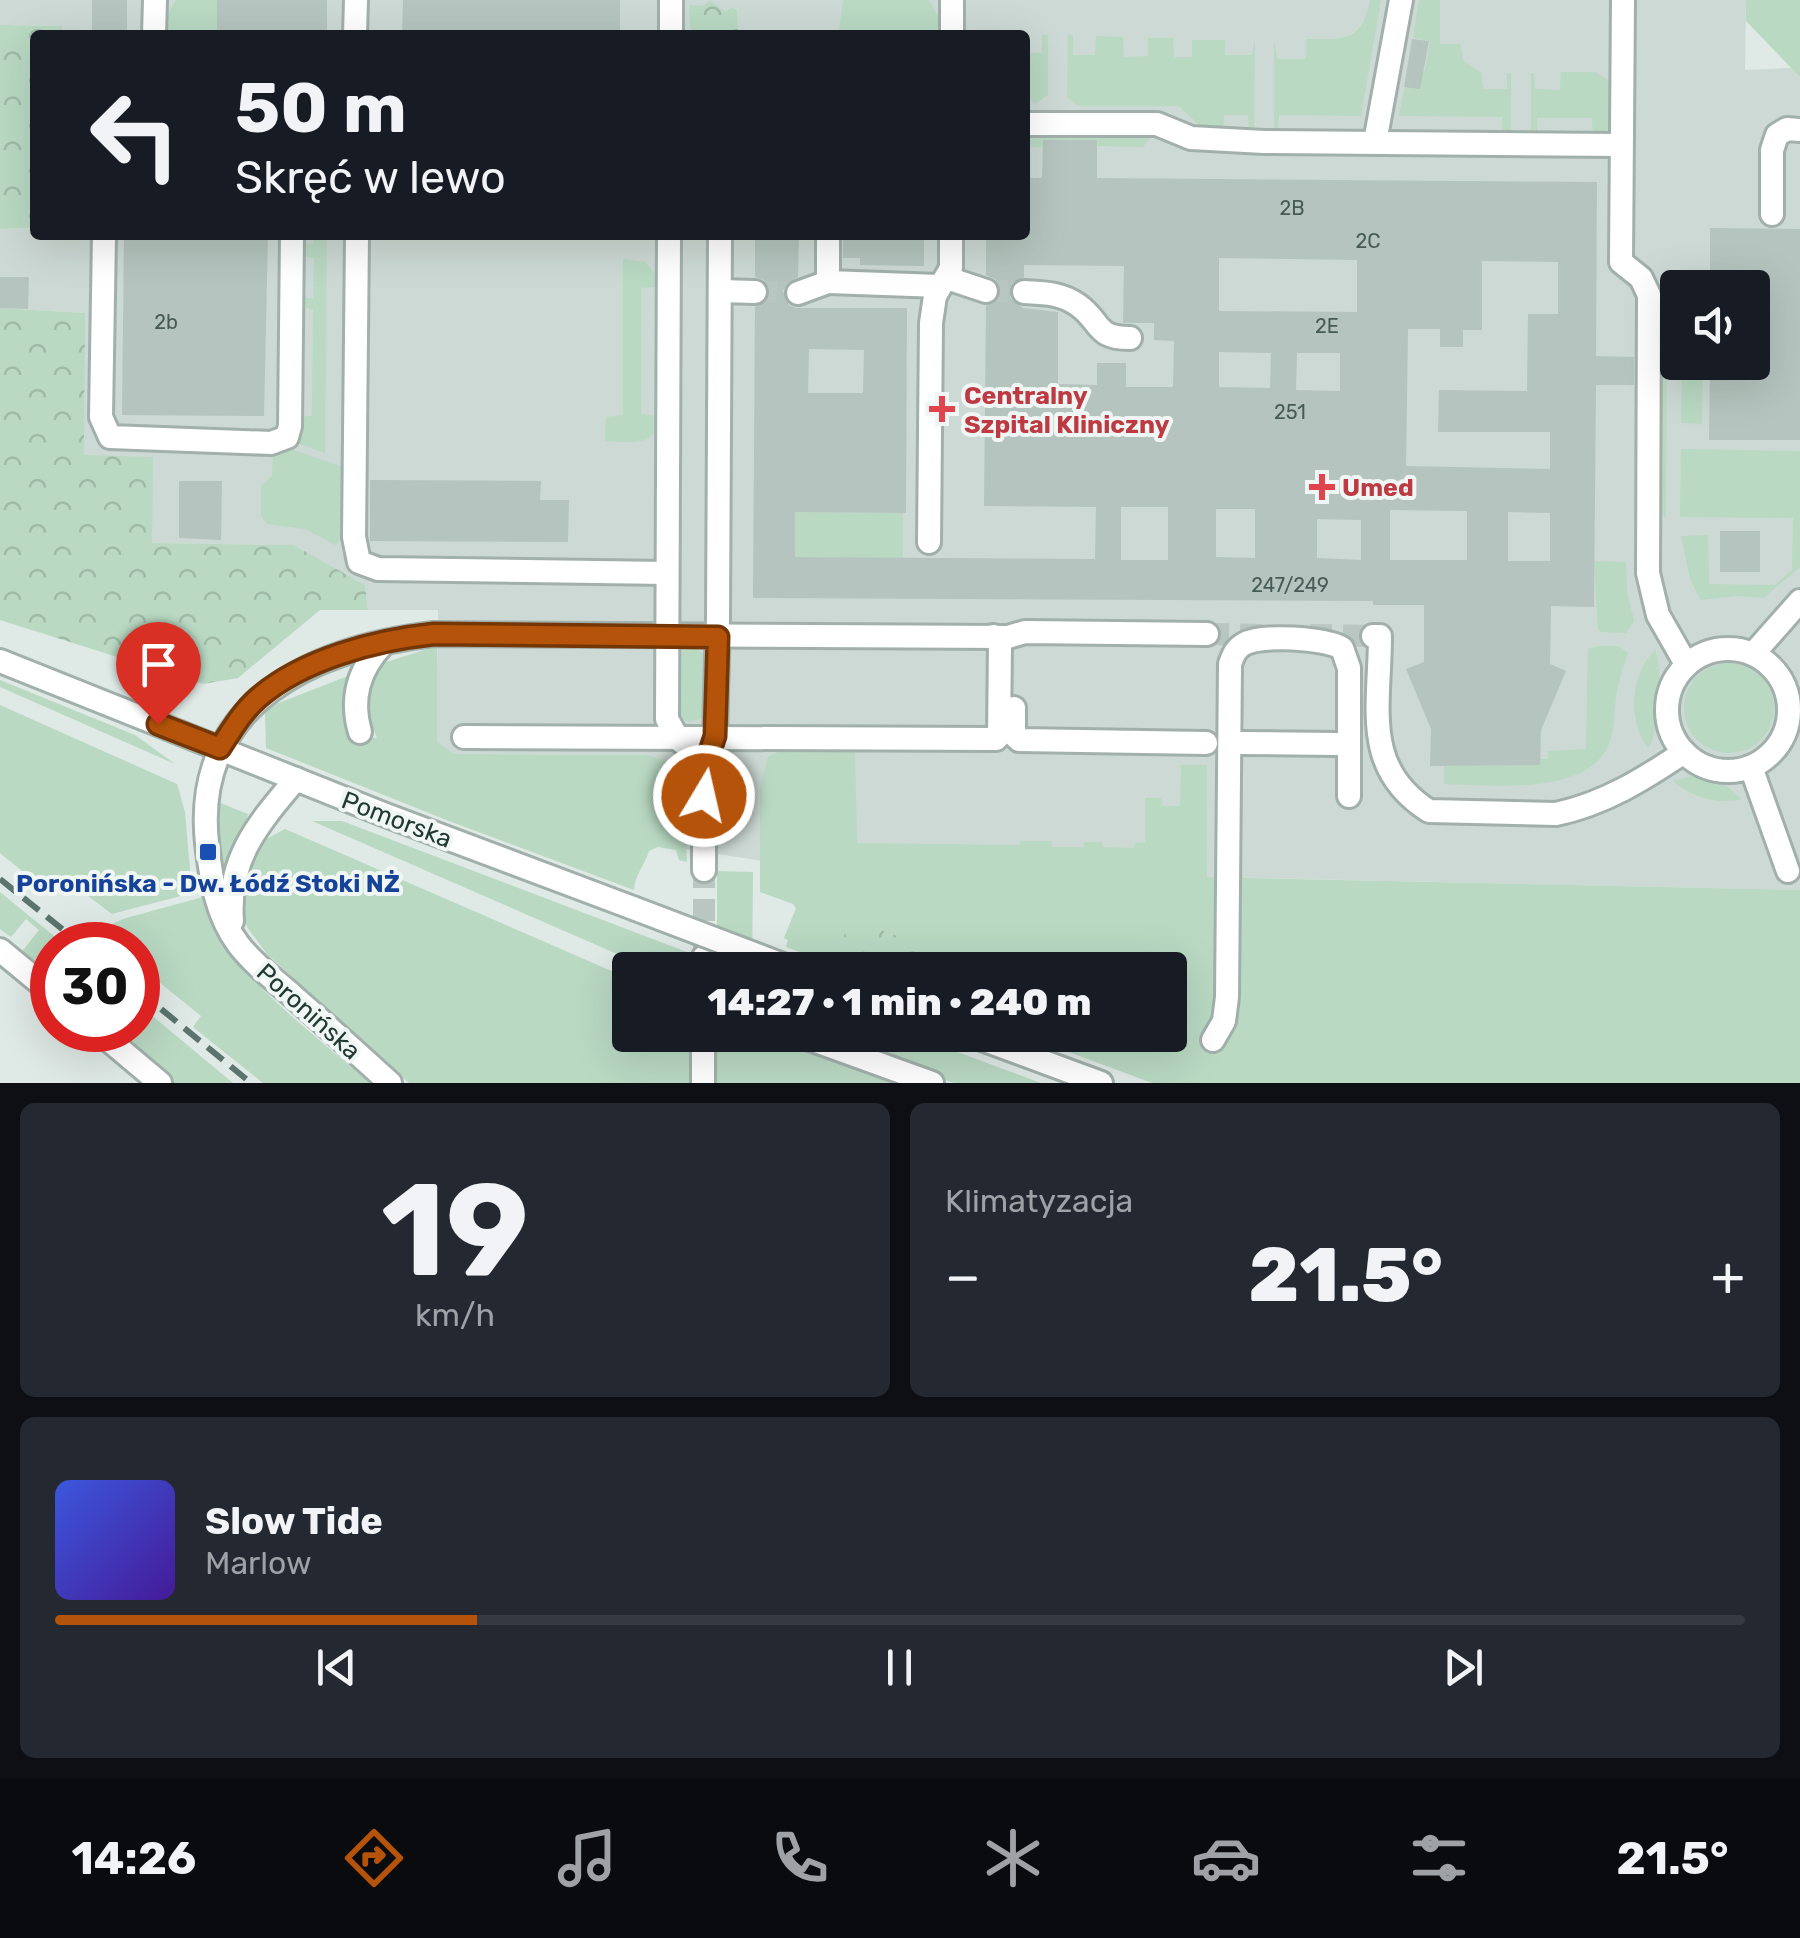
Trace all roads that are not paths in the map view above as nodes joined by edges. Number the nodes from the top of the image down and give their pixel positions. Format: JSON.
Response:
{"nodes":[{"id":1,"x":154,"y":0,"type":"edge"},
{"id":2,"x":356,"y":0,"type":"edge"},
{"id":3,"x":672,"y":0,"type":"edge"},
{"id":4,"x":952,"y":0,"type":"edge"},
{"id":5,"x":1401,"y":0,"type":"edge"},
{"id":6,"x":1622,"y":0,"type":"edge"},
{"id":7,"x":154,"y":30,"type":"edge"},
{"id":8,"x":355,"y":30,"type":"edge"},
{"id":9,"x":672,"y":30,"type":"edge"},
{"id":10,"x":952,"y":30,"type":"edge"},
{"id":11,"x":1030,"y":124,"type":"edge"},
{"id":12,"x":1800,"y":130,"type":"edge"},
{"id":13,"x":1375,"y":142,"type":"junction"},
{"id":14,"x":1622,"y":145,"type":"junction"},
{"id":15,"x":1772,"y":214,"type":"dead end"},
{"id":16,"x":104,"y":240,"type":"edge"},
{"id":17,"x":292,"y":240,"type":"edge"},
{"id":18,"x":357,"y":240,"type":"edge"},
{"id":19,"x":668,"y":240,"type":"edge"},
{"id":20,"x":720,"y":240,"type":"edge"},
{"id":21,"x":828,"y":240,"type":"edge"},
{"id":22,"x":951,"y":240,"type":"edge"},
{"id":23,"x":828,"y":282,"type":"junction"},
{"id":24,"x":944,"y":282,"type":"junction"},
{"id":25,"x":720,"y":291,"type":"junction"},
{"id":26,"x":986,"y":291,"type":"tunnel mouth"},
{"id":27,"x":755,"y":292,"type":"tunnel mouth"},
{"id":28,"x":1024,"y":292,"type":"tunnel mouth"},
{"id":29,"x":798,"y":293,"type":"tunnel mouth"},
{"id":30,"x":1130,"y":338,"type":"dead end"},
{"id":31,"x":930,"y":542,"type":"dead end"},
{"id":32,"x":668,"y":573,"type":"junction"},
{"id":33,"x":1800,"y":600,"type":"edge"},
{"id":34,"x":1206,"y":634,"type":"tunnel mouth"},
{"id":35,"x":1373,"y":636,"type":"dead end"},
{"id":36,"x":667,"y":637,"type":"junction"},
{"id":37,"x":718,"y":637,"type":"junction"},
{"id":38,"x":1000,"y":637,"type":"junction"},
{"id":39,"x":384,"y":643,"type":"junction"},
{"id":40,"x":1753,"y":654,"type":"junction"},
{"id":41,"x":0,"y":661,"type":"edge"},
{"id":42,"x":1686,"y":664,"type":"junction"},
{"id":43,"x":1795,"y":719,"type":"edge"},
{"id":44,"x":360,"y":732,"type":"dead end"},
{"id":45,"x":715,"y":736,"type":"junction"},
{"id":46,"x":464,"y":737,"type":"dead end"},
{"id":47,"x":678,"y":739,"type":"junction"},
{"id":48,"x":1206,"y":743,"type":"dead end"},
{"id":49,"x":1242,"y":743,"type":"dead end"},
{"id":50,"x":1332,"y":744,"type":"dead end"},
{"id":51,"x":220,"y":748,"type":"junction"},
{"id":52,"x":1684,"y":752,"type":"junction"},
{"id":53,"x":1751,"y":767,"type":"junction"},
{"id":54,"x":704,"y":769,"type":"junction"},
{"id":55,"x":296,"y":780,"type":"junction"},
{"id":56,"x":1348,"y":796,"type":"dead end"},
{"id":57,"x":704,"y":870,"type":"tunnel mouth"},
{"id":58,"x":1788,"y":871,"type":"dead end"},
{"id":59,"x":233,"y":935,"type":"junction"},
{"id":60,"x":0,"y":950,"type":"edge"},
{"id":61,"x":747,"y":952,"type":"edge"},
{"id":62,"x":30,"y":975,"type":"edge"},
{"id":63,"x":1213,"y":1040,"type":"dead end"},
{"id":64,"x":123,"y":1052,"type":"edge"},
{"id":65,"x":703,"y":1052,"type":"edge"},
{"id":66,"x":846,"y":1052,"type":"edge"},
{"id":67,"x":1017,"y":1052,"type":"edge"},
{"id":68,"x":160,"y":1083,"type":"edge"},
{"id":69,"x":390,"y":1083,"type":"edge"},
{"id":70,"x":703,"y":1083,"type":"edge"},
{"id":71,"x":932,"y":1083,"type":"edge"},
{"id":72,"x":1101,"y":1083,"type":"edge"}],
"edges":[{"from":1,"to":7,"type":"street"},
{"from":2,"to":8,"type":"street"},
{"from":3,"to":9,"type":"street"},
{"from":4,"to":10,"type":"street"},
{"from":5,"to":13,"type":"street"},
{"from":6,"to":14,"type":"street"},
{"from":11,"to":13,"type":"street"},
{"from":12,"to":15,"type":"street"},
{"from":13,"to":14,"type":"street"},
{"from":14,"to":42,"type":"street"},
{"from":16,"to":17,"type":"street"},
{"from":18,"to":32,"type":"street"},
{"from":19,"to":32,"type":"street"},
{"from":20,"to":25,"type":"street"},
{"from":21,"to":23,"type":"street"},
{"from":22,"to":24,"type":"street"},
{"from":23,"to":24,"type":"street"},
{"from":23,"to":29,"type":"street"},
{"from":24,"to":26,"type":"street"},
{"from":24,"to":31,"type":"street"},
{"from":25,"to":27,"type":"street"},
{"from":25,"to":37,"type":"street"},
{"from":28,"to":30,"type":"street"},
{"from":32,"to":36,"type":"street"},
{"from":33,"to":40,"type":"street"},
{"from":34,"to":38,"type":"street","name":"Poronińska"},
{"from":35,"to":52,"type":"street"},
{"from":36,"to":37,"type":"street","name":"Poronińska"},
{"from":36,"to":39,"type":"street","name":"Poronińska"},
{"from":36,"to":47,"type":"street"},
{"from":37,"to":38,"type":"street","name":"Poronińska"},
{"from":37,"to":45,"type":"street"},
{"from":38,"to":45,"type":"street"},
{"from":38,"to":48,"type":"street"},
{"from":39,"to":44,"type":"street"},
{"from":39,"to":51,"type":"street","name":"Poronińska"},
{"from":40,"to":42,"type":"street"},
{"from":40,"to":43,"type":"street"},
{"from":41,"to":51,"type":"street","name":"Pomorska"},
{"from":42,"to":52,"type":"street"},
{"from":43,"to":53,"type":"street"},
{"from":45,"to":47,"type":"street"},
{"from":45,"to":54,"type":"street"},
{"from":46,"to":47,"type":"street"},
{"from":47,"to":54,"type":"street"},
{"from":49,"to":50,"type":"street"},
{"from":51,"to":55,"type":"street","name":"Pomorska"},
{"from":51,"to":59,"type":"street","name":"Poronińska"},
{"from":52,"to":53,"type":"street"},
{"from":53,"to":58,"type":"street"},
{"from":54,"to":57,"type":"street"},
{"from":55,"to":59,"type":"street"},
{"from":55,"to":61,"type":"street","name":"Pomorska","bridge":true},
{"from":56,"to":63,"type":"street"},
{"from":59,"to":69,"type":"street","name":"Poronińska"},
{"from":60,"to":62,"type":"street"},
{"from":64,"to":68,"type":"street"},
{"from":65,"to":70,"type":"street"},
{"from":66,"to":71,"type":"street"},
{"from":67,"to":72,"type":"street"}]}
